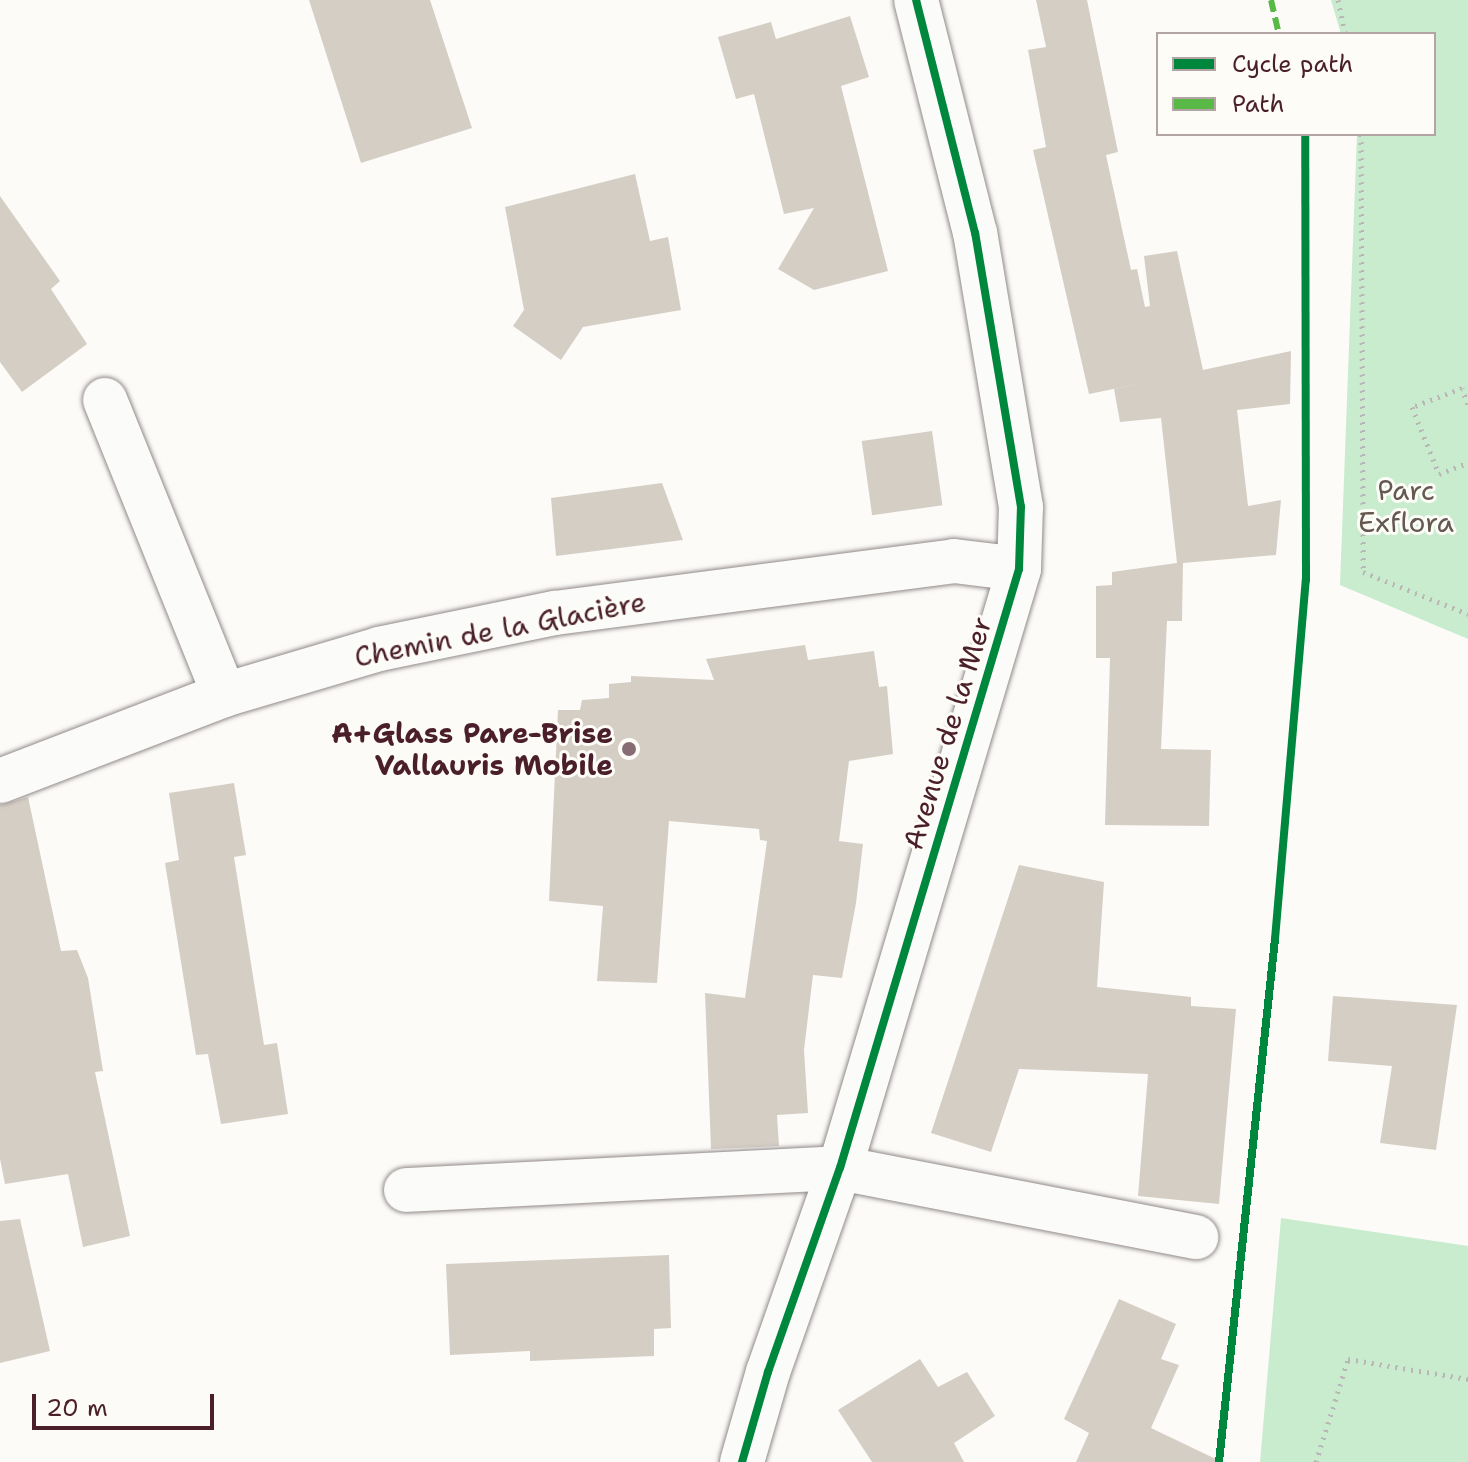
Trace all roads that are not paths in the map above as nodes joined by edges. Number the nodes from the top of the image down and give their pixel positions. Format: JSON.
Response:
{"nodes":[{"id":1,"x":916,"y":0,"type":"edge"},
{"id":2,"x":105,"y":400,"type":"dead end"},
{"id":3,"x":1019,"y":569,"type":"junction"},
{"id":4,"x":224,"y":695,"type":"junction"},
{"id":5,"x":0,"y":781,"type":"edge"},
{"id":6,"x":840,"y":1168,"type":"junction"},
{"id":7,"x":406,"y":1190,"type":"dead end"},
{"id":8,"x":1196,"y":1237,"type":"dead end"},
{"id":9,"x":742,"y":1462,"type":"edge"}],
"edges":[{"from":1,"to":3,"type":"street","name":"Avenue de la Mer"},
{"from":2,"to":4,"type":"street"},
{"from":3,"to":4,"type":"street","name":"Chemin de la Glacière"},
{"from":3,"to":6,"type":"street","name":"Avenue de la Mer"},
{"from":4,"to":5,"type":"street","name":"Chemin de la Glacière"},
{"from":6,"to":7,"type":"street"},
{"from":6,"to":8,"type":"street"},
{"from":6,"to":9,"type":"street","name":"Avenue de la Mer"}]}
